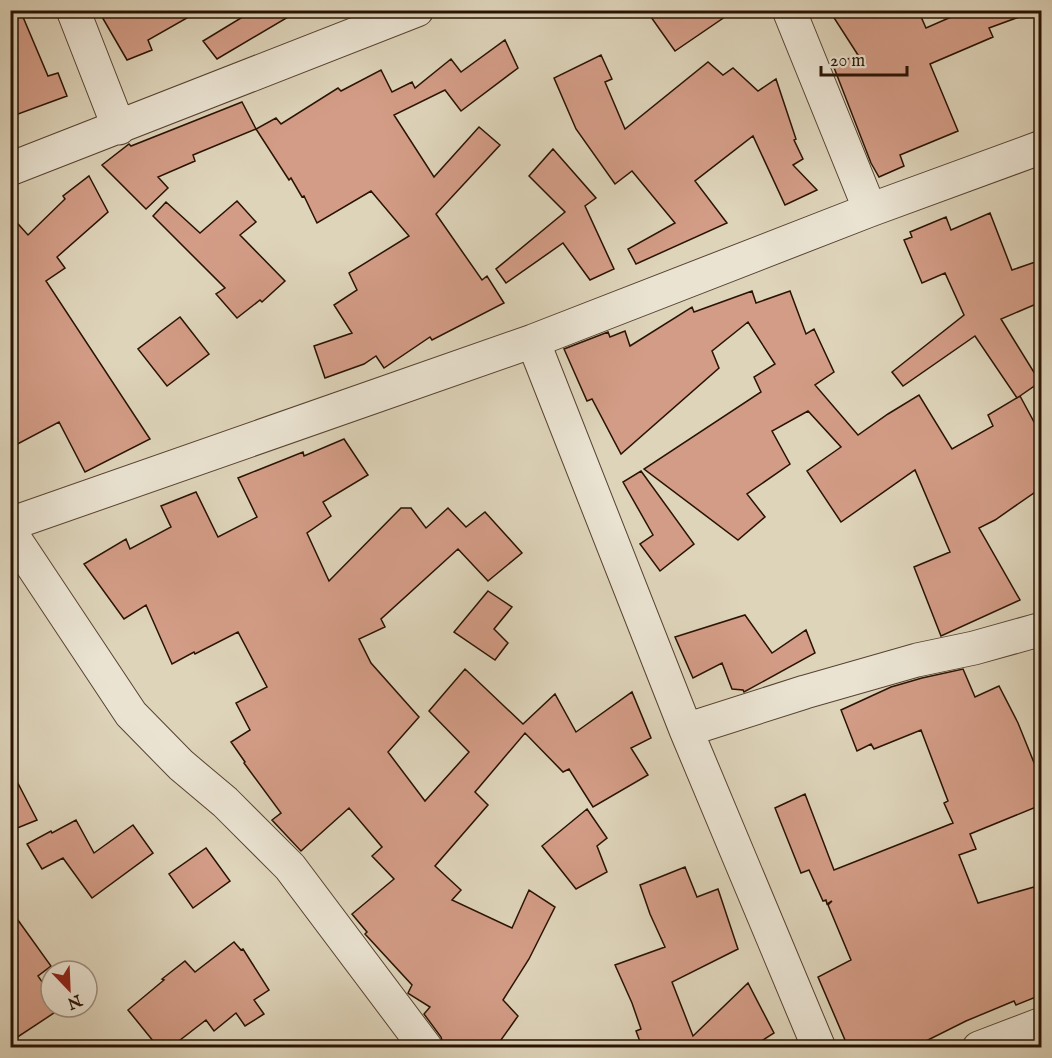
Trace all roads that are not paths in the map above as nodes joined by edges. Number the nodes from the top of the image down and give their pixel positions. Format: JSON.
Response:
{"nodes":[{"id":1,"x":73,"y":10,"type":"edge"},
{"id":2,"x":789,"y":10,"type":"edge"},
{"id":3,"x":402,"y":13,"type":"edge"},
{"id":4,"x":119,"y":128,"type":"junction"},
{"id":5,"x":1041,"y":147,"type":"edge"},
{"id":6,"x":10,"y":169,"type":"edge"},
{"id":7,"x":870,"y":210,"type":"junction"},
{"id":8,"x":533,"y":340,"type":"junction"},
{"id":9,"x":10,"y":524,"type":"edge"},
{"id":10,"x":10,"y":532,"type":"edge"},
{"id":11,"x":1041,"y":628,"type":"edge"},
{"id":12,"x":686,"y":730,"type":"junction"},
{"id":13,"x":1041,"y":1024,"type":"edge"},
{"id":14,"x":426,"y":1047,"type":"edge"},
{"id":15,"x":819,"y":1047,"type":"edge"},
{"id":16,"x":979,"y":1047,"type":"edge"}],
"edges":[{"from":1,"to":4,"type":"street"},
{"from":2,"to":7,"type":"street"},
{"from":3,"to":4,"type":"street"},
{"from":4,"to":6,"type":"street"},
{"from":5,"to":7,"type":"street"},
{"from":7,"to":8,"type":"street"},
{"from":8,"to":9,"type":"street"},
{"from":8,"to":12,"type":"street"},
{"from":10,"to":14,"type":"street"},
{"from":11,"to":12,"type":"street"},
{"from":12,"to":15,"type":"street"},
{"from":13,"to":16,"type":"street"}]}
